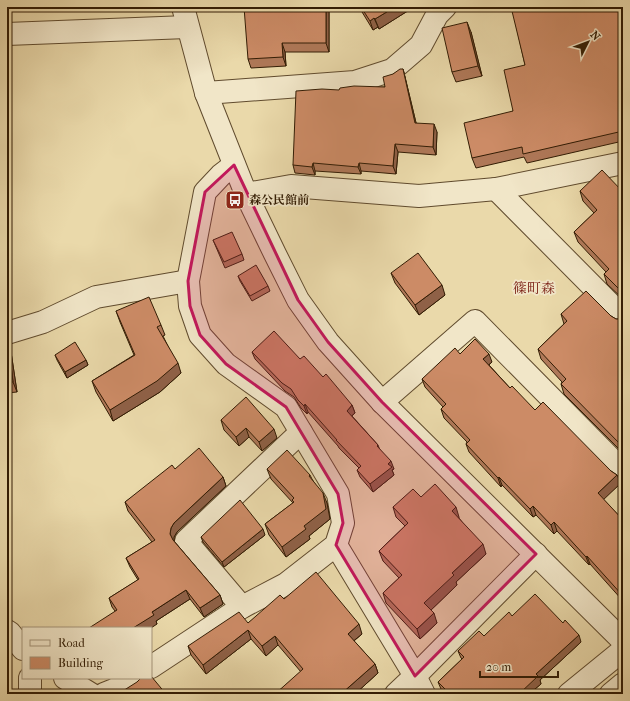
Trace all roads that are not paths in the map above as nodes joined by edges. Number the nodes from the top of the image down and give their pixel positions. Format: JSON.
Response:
{"nodes":[{"id":1,"x":445,"y":7,"type":"edge"},
{"id":2,"x":185,"y":17,"type":"edge"},
{"id":3,"x":7,"y":34,"type":"edge"},
{"id":4,"x":206,"y":93,"type":"junction"},
{"id":5,"x":623,"y":162,"type":"edge"},
{"id":6,"x":234,"y":165,"type":"junction"},
{"id":7,"x":496,"y":189,"type":"junction"},
{"id":8,"x":246,"y":194,"type":"junction"},
{"id":9,"x":188,"y":280,"type":"junction"},
{"id":10,"x":623,"y":316,"type":"edge"},
{"id":11,"x":7,"y":333,"type":"edge"},
{"id":12,"x":382,"y":402,"type":"junction"},
{"id":13,"x":301,"y":432,"type":"junction"},
{"id":14,"x":623,"y":471,"type":"edge"},
{"id":15,"x":336,"y":546,"type":"junction"},
{"id":16,"x":536,"y":554,"type":"junction"},
{"id":17,"x":242,"y":607,"type":"junction"},
{"id":18,"x":7,"y":631,"type":"edge"},
{"id":19,"x":623,"y":641,"type":"edge"},
{"id":20,"x":22,"y":648,"type":"edge"},
{"id":21,"x":623,"y":650,"type":"edge"},
{"id":22,"x":152,"y":666,"type":"edge"},
{"id":23,"x":30,"y":679,"type":"edge"},
{"id":24,"x":67,"y":679,"type":"edge"},
{"id":25,"x":132,"y":679,"type":"edge"},
{"id":26,"x":623,"y":684,"type":"edge"},
{"id":27,"x":419,"y":685,"type":"edge"},
{"id":28,"x":30,"y":694,"type":"edge"},
{"id":29,"x":91,"y":694,"type":"edge"},
{"id":30,"x":104,"y":694,"type":"edge"},
{"id":31,"x":396,"y":694,"type":"edge"},
{"id":32,"x":569,"y":694,"type":"edge"},
{"id":33,"x":611,"y":694,"type":"edge"}],
"edges":[{"from":1,"to":4,"type":"street"},
{"from":2,"to":3,"type":"street"},
{"from":2,"to":4,"type":"street"},
{"from":4,"to":6,"type":"street"},
{"from":5,"to":7,"type":"street"},
{"from":6,"to":8,"type":"street"},
{"from":6,"to":9,"type":"street"},
{"from":7,"to":8,"type":"street"},
{"from":7,"to":10,"type":"street"},
{"from":8,"to":12,"type":"street"},
{"from":9,"to":11,"type":"street"},
{"from":9,"to":13,"type":"street"},
{"from":12,"to":14,"type":"street"},
{"from":12,"to":16,"type":"street"},
{"from":13,"to":15,"type":"street"},
{"from":13,"to":17,"type":"street"},
{"from":15,"to":17,"type":"street"},
{"from":15,"to":27,"type":"street"},
{"from":16,"to":19,"type":"street"},
{"from":16,"to":27,"type":"street"},
{"from":17,"to":22,"type":"street"},
{"from":18,"to":20,"type":"street"},
{"from":21,"to":32,"type":"street"},
{"from":23,"to":28,"type":"street"},
{"from":24,"to":29,"type":"street"},
{"from":25,"to":30,"type":"street"},
{"from":26,"to":33,"type":"street"},
{"from":27,"to":31,"type":"street"}]}
